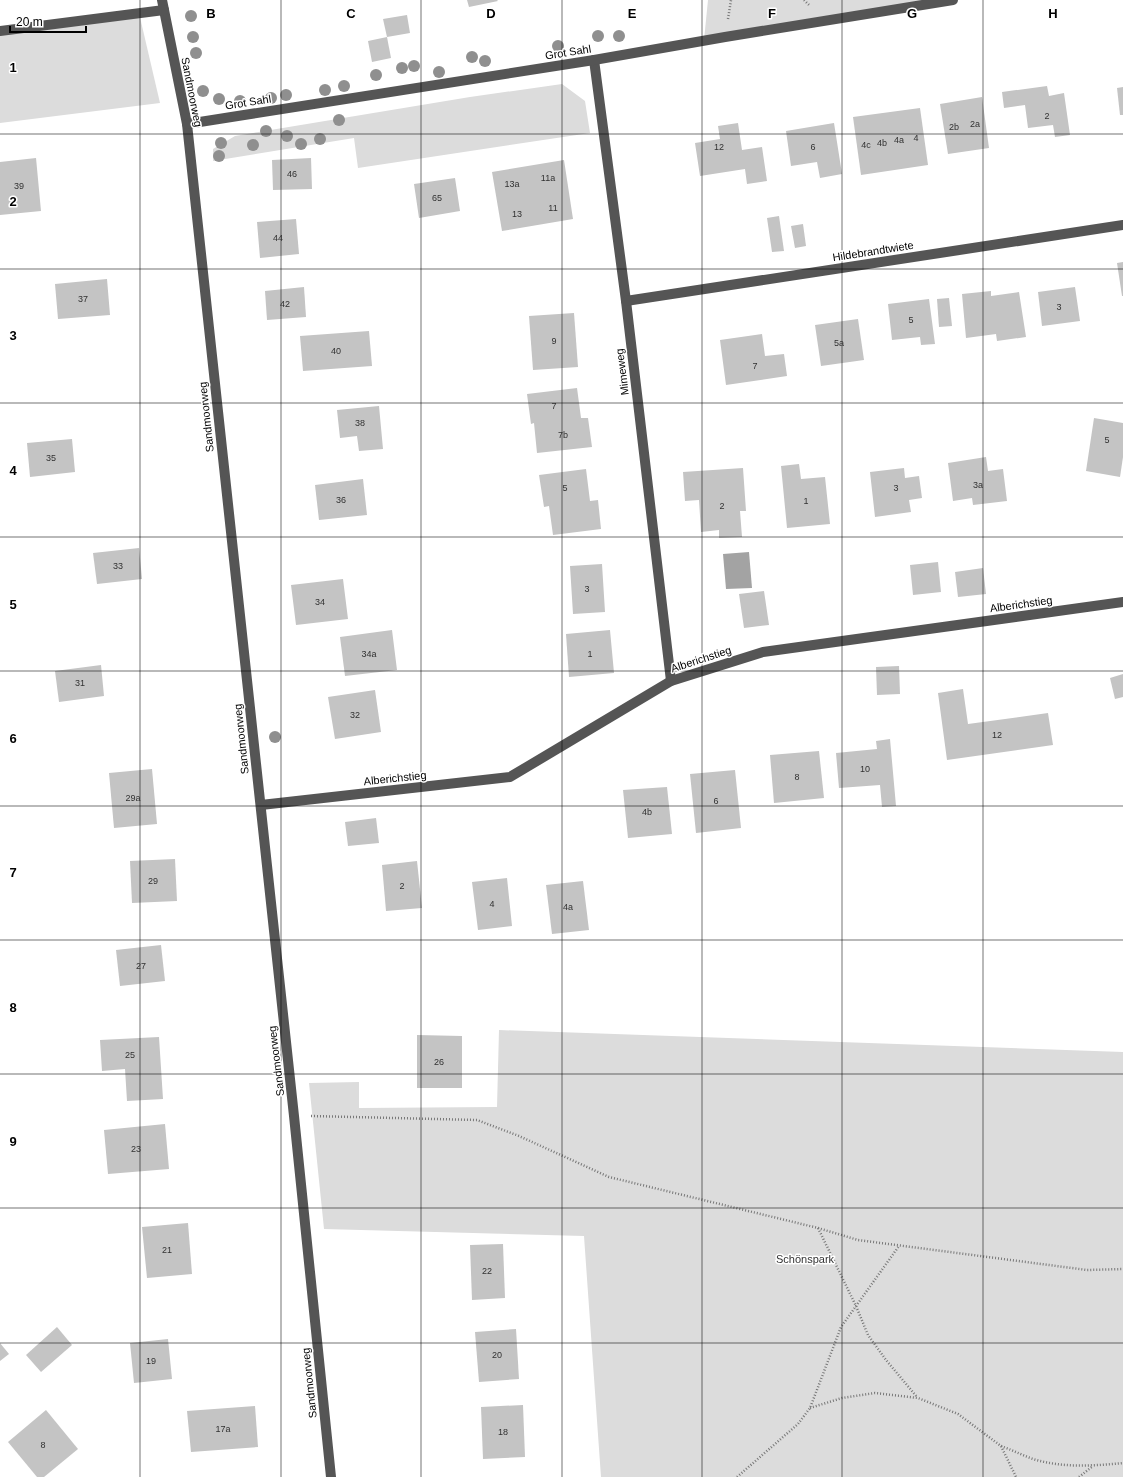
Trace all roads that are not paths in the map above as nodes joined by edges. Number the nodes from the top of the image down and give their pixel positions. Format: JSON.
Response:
{"nodes":[{"id":1,"x":953,"y":0,"type":"edge"},
{"id":2,"x":163,"y":5,"type":"edge"},
{"id":3,"x":0,"y":31,"type":"edge"},
{"id":4,"x":594,"y":60,"type":"junction"},
{"id":5,"x":187,"y":124,"type":"junction"},
{"id":6,"x":1123,"y":225,"type":"edge"},
{"id":7,"x":626,"y":301,"type":"junction"},
{"id":8,"x":1123,"y":602,"type":"edge"},
{"id":9,"x":671,"y":681,"type":"junction"},
{"id":10,"x":261,"y":805,"type":"junction"},
{"id":11,"x":331,"y":1477,"type":"edge"}],
"edges":[{"from":1,"to":4,"type":"street","name":"Grot Sahl"},
{"from":2,"to":3,"type":"street"},
{"from":2,"to":5,"type":"street","name":"Sandmoorweg"},
{"from":4,"to":5,"type":"street","name":"Grot Sahl"},
{"from":4,"to":7,"type":"street","name":"Mimeweg"},
{"from":5,"to":10,"type":"street","name":"Sandmoorweg"},
{"from":6,"to":7,"type":"street","name":"Hildebrandtwiete"},
{"from":7,"to":9,"type":"street","name":"Mimeweg"},
{"from":8,"to":9,"type":"street","name":"Alberichstieg"},
{"from":9,"to":10,"type":"street","name":"Alberichstieg"},
{"from":10,"to":11,"type":"street","name":"Sandmoorweg"}]}
